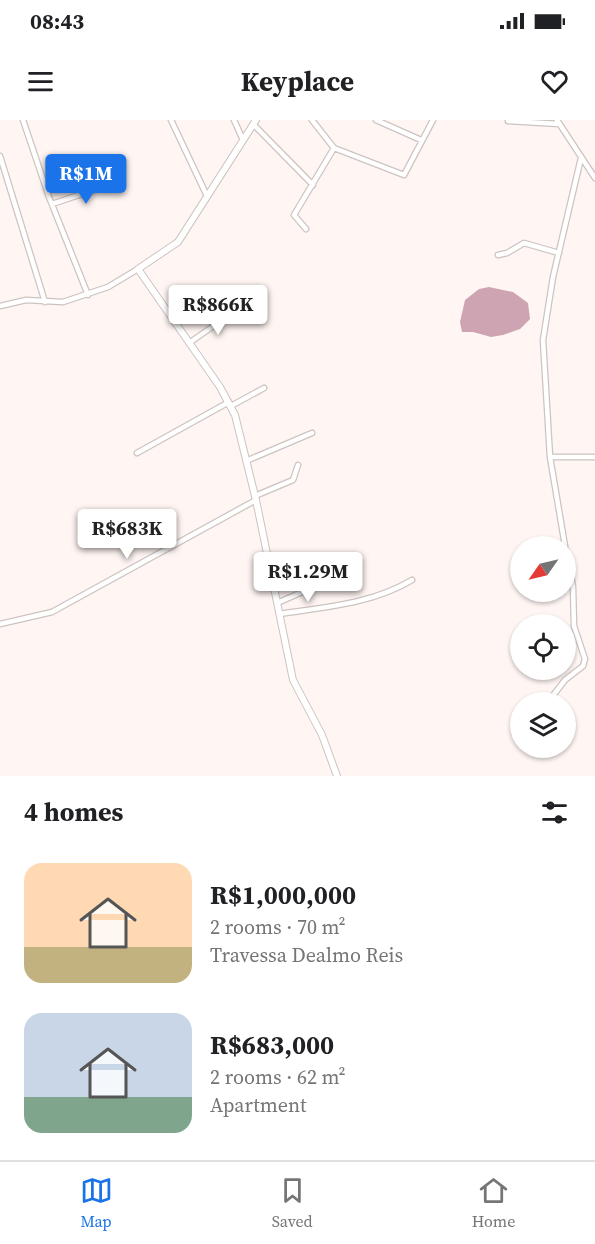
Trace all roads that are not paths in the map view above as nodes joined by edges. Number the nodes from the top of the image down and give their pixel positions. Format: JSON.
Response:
{"nodes":[{"id":1,"x":23,"y":120,"type":"edge"},
{"id":2,"x":171,"y":120,"type":"edge"},
{"id":3,"x":234,"y":120,"type":"edge"},
{"id":4,"x":312,"y":120,"type":"edge"},
{"id":5,"x":376,"y":120,"type":"edge"},
{"id":6,"x":433,"y":120,"type":"edge"},
{"id":7,"x":508,"y":121,"type":"edge"},
{"id":8,"x":254,"y":122,"type":"edge"},
{"id":9,"x":558,"y":122,"type":"edge"},
{"id":10,"x":243,"y":140,"type":"junction"},
{"id":11,"x":421,"y":140,"type":"junction"},
{"id":12,"x":334,"y":148,"type":"junction"},
{"id":13,"x":0,"y":156,"type":"edge"},
{"id":14,"x":581,"y":158,"type":"junction"},
{"id":15,"x":595,"y":178,"type":"edge"},
{"id":16,"x":112,"y":184,"type":"dead end"},
{"id":17,"x":314,"y":185,"type":"junction"},
{"id":18,"x":207,"y":196,"type":"junction"},
{"id":19,"x":52,"y":204,"type":"junction"},
{"id":20,"x":306,"y":229,"type":"dead end"},
{"id":21,"x":559,"y":253,"type":"junction"},
{"id":22,"x":498,"y":255,"type":"dead end"},
{"id":23,"x":138,"y":269,"type":"junction"},
{"id":24,"x":88,"y":295,"type":"junction"},
{"id":25,"x":45,"y":302,"type":"junction"},
{"id":26,"x":0,"y":306,"type":"edge"},
{"id":27,"x":235,"y":311,"type":"dead end"},
{"id":28,"x":189,"y":343,"type":"junction"},
{"id":29,"x":264,"y":388,"type":"dead end"},
{"id":30,"x":230,"y":404,"type":"junction"},
{"id":31,"x":312,"y":433,"type":"dead end"},
{"id":32,"x":136,"y":453,"type":"dead end"},
{"id":33,"x":550,"y":457,"type":"junction"},
{"id":34,"x":595,"y":458,"type":"edge"},
{"id":35,"x":246,"y":462,"type":"junction"},
{"id":36,"x":298,"y":465,"type":"dead end"},
{"id":37,"x":255,"y":498,"type":"junction"},
{"id":38,"x":563,"y":536,"type":"edge"},
{"id":39,"x":330,"y":580,"type":"dead end"},
{"id":40,"x":412,"y":580,"type":"dead end"},
{"id":41,"x":573,"y":602,"type":"edge"},
{"id":42,"x":277,"y":603,"type":"junction"},
{"id":43,"x":280,"y":614,"type":"junction"},
{"id":44,"x":0,"y":624,"type":"edge"},
{"id":45,"x":556,"y":692,"type":"edge"},
{"id":46,"x":337,"y":776,"type":"edge"}],
"edges":[{"from":1,"to":19,"type":"street"},
{"from":2,"to":18,"type":"street"},
{"from":3,"to":10,"type":"street"},
{"from":4,"to":12,"type":"street"},
{"from":5,"to":11,"type":"street"},
{"from":6,"to":11,"type":"street"},
{"from":7,"to":9,"type":"street"},
{"from":8,"to":10,"type":"street"},
{"from":8,"to":17,"type":"street"},
{"from":9,"to":14,"type":"street"},
{"from":10,"to":18,"type":"street"},
{"from":11,"to":12,"type":"street"},
{"from":12,"to":17,"type":"street"},
{"from":13,"to":25,"type":"street"},
{"from":14,"to":15,"type":"street"},
{"from":14,"to":21,"type":"street"},
{"from":16,"to":19,"type":"street"},
{"from":17,"to":20,"type":"street"},
{"from":18,"to":23,"type":"street"},
{"from":19,"to":24,"type":"street"},
{"from":21,"to":22,"type":"street"},
{"from":21,"to":33,"type":"street"},
{"from":23,"to":24,"type":"street"},
{"from":23,"to":28,"type":"street"},
{"from":24,"to":25,"type":"street"},
{"from":25,"to":26,"type":"street"},
{"from":27,"to":28,"type":"street"},
{"from":28,"to":30,"type":"street"},
{"from":29,"to":30,"type":"street"},
{"from":30,"to":32,"type":"street"},
{"from":30,"to":35,"type":"street"},
{"from":31,"to":35,"type":"street"},
{"from":33,"to":34,"type":"street"},
{"from":33,"to":38,"type":"street"},
{"from":35,"to":37,"type":"street"},
{"from":36,"to":37,"type":"street"},
{"from":37,"to":42,"type":"street"},
{"from":37,"to":44,"type":"street"},
{"from":39,"to":42,"type":"street"},
{"from":40,"to":43,"type":"street"},
{"from":41,"to":45,"type":"street"},
{"from":42,"to":43,"type":"street"},
{"from":43,"to":46,"type":"street"}]}
